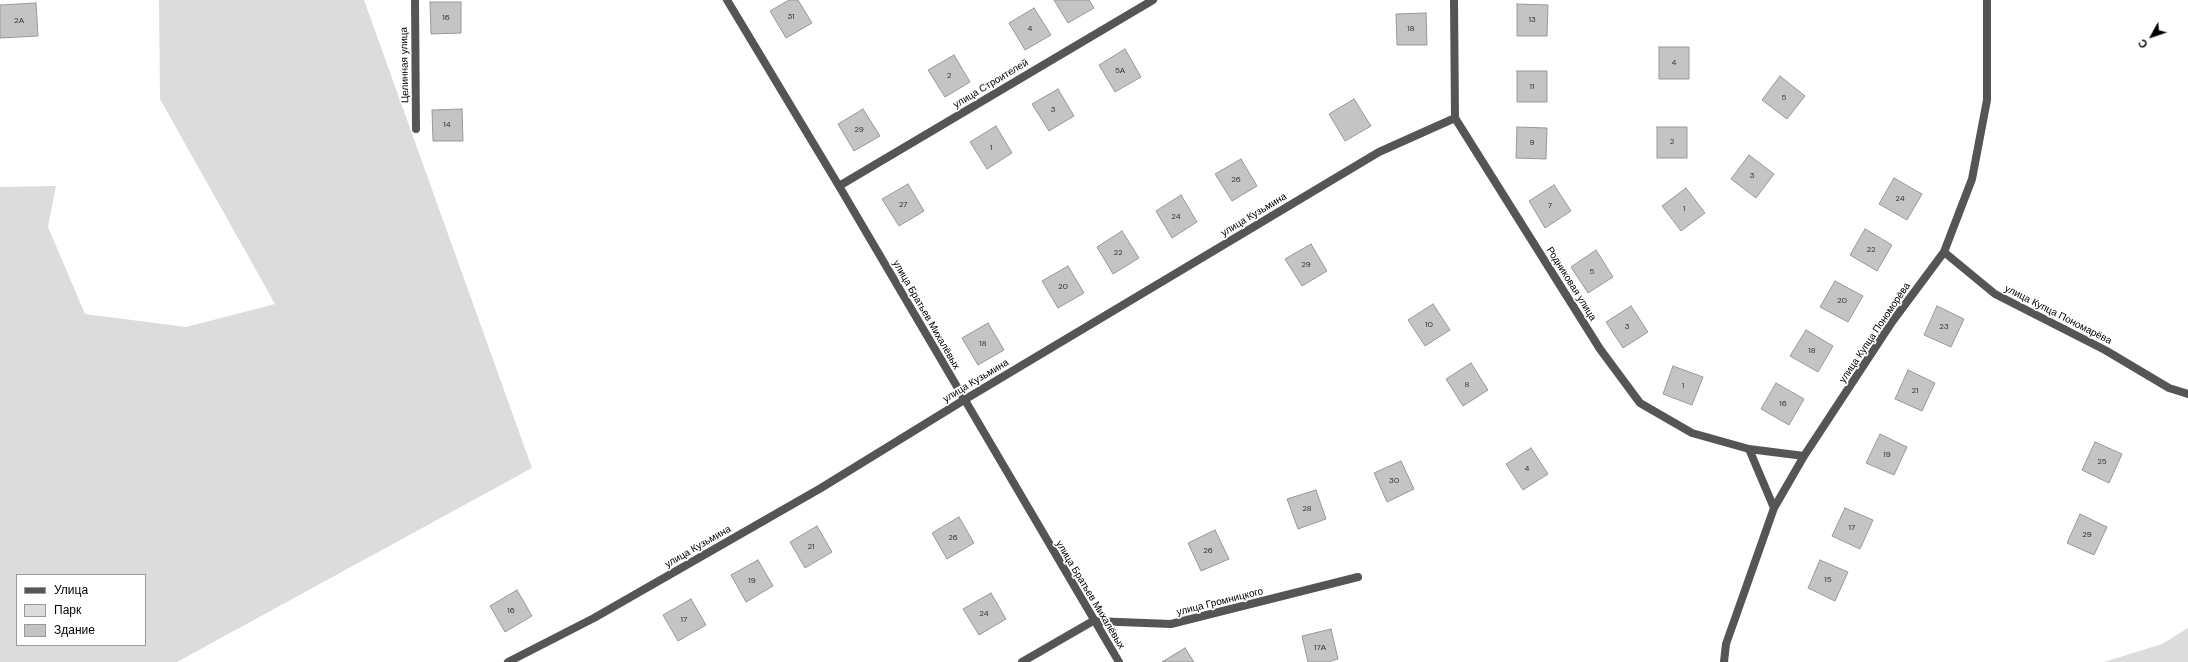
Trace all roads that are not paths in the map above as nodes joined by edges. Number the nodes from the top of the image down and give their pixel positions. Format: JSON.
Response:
{"nodes":[{"id":1,"x":415,"y":0,"type":"edge"},
{"id":2,"x":727,"y":0,"type":"edge"},
{"id":3,"x":1153,"y":0,"type":"edge"},
{"id":4,"x":1454,"y":0,"type":"edge"},
{"id":5,"x":1986,"y":0,"type":"edge"},
{"id":6,"x":1455,"y":118,"type":"junction"},
{"id":7,"x":416,"y":129,"type":"dead end"},
{"id":8,"x":839,"y":186,"type":"junction"},
{"id":9,"x":1944,"y":252,"type":"junction"},
{"id":10,"x":2188,"y":394,"type":"edge"},
{"id":11,"x":964,"y":400,"type":"junction"},
{"id":12,"x":1749,"y":449,"type":"junction"},
{"id":13,"x":1804,"y":456,"type":"junction"},
{"id":14,"x":1774,"y":508,"type":"junction"},
{"id":15,"x":1358,"y":577,"type":"dead end"},
{"id":16,"x":1093,"y":621,"type":"junction"},
{"id":17,"x":508,"y":662,"type":"edge"},
{"id":18,"x":1022,"y":662,"type":"edge"},
{"id":19,"x":1119,"y":662,"type":"edge"},
{"id":20,"x":1724,"y":662,"type":"edge"}],
"edges":[{"from":1,"to":7,"type":"street","name":"Целинная улица"},
{"from":2,"to":8,"type":"street","name":"улица Братьев Михалёвых"},
{"from":3,"to":8,"type":"street","name":"улица Строителей"},
{"from":4,"to":6,"type":"street"},
{"from":5,"to":9,"type":"street","name":"улица Купца Пономорёва"},
{"from":6,"to":11,"type":"street","name":"улица Кузьмина"},
{"from":6,"to":12,"type":"street","name":"Родниковая улица"},
{"from":8,"to":11,"type":"street","name":"улица Братьев Михалёвых"},
{"from":9,"to":10,"type":"street","name":"улица Купца Пономарёва"},
{"from":9,"to":13,"type":"street","name":"улица Купца Пономорёва"},
{"from":11,"to":16,"type":"street","name":"улица Братьев Михалёвых"},
{"from":11,"to":17,"type":"street","name":"улица Кузьмина"},
{"from":12,"to":13,"type":"street","name":"Родниковая улица"},
{"from":12,"to":14,"type":"street"},
{"from":13,"to":14,"type":"street","name":"улица Купца Пономорёва"},
{"from":14,"to":20,"type":"street","name":"улица Купца Пономорёва"},
{"from":15,"to":16,"type":"street","name":"улица Громницкого"},
{"from":16,"to":18,"type":"street"},
{"from":16,"to":19,"type":"street","name":"улица Братьев Михалёвых"}]}
